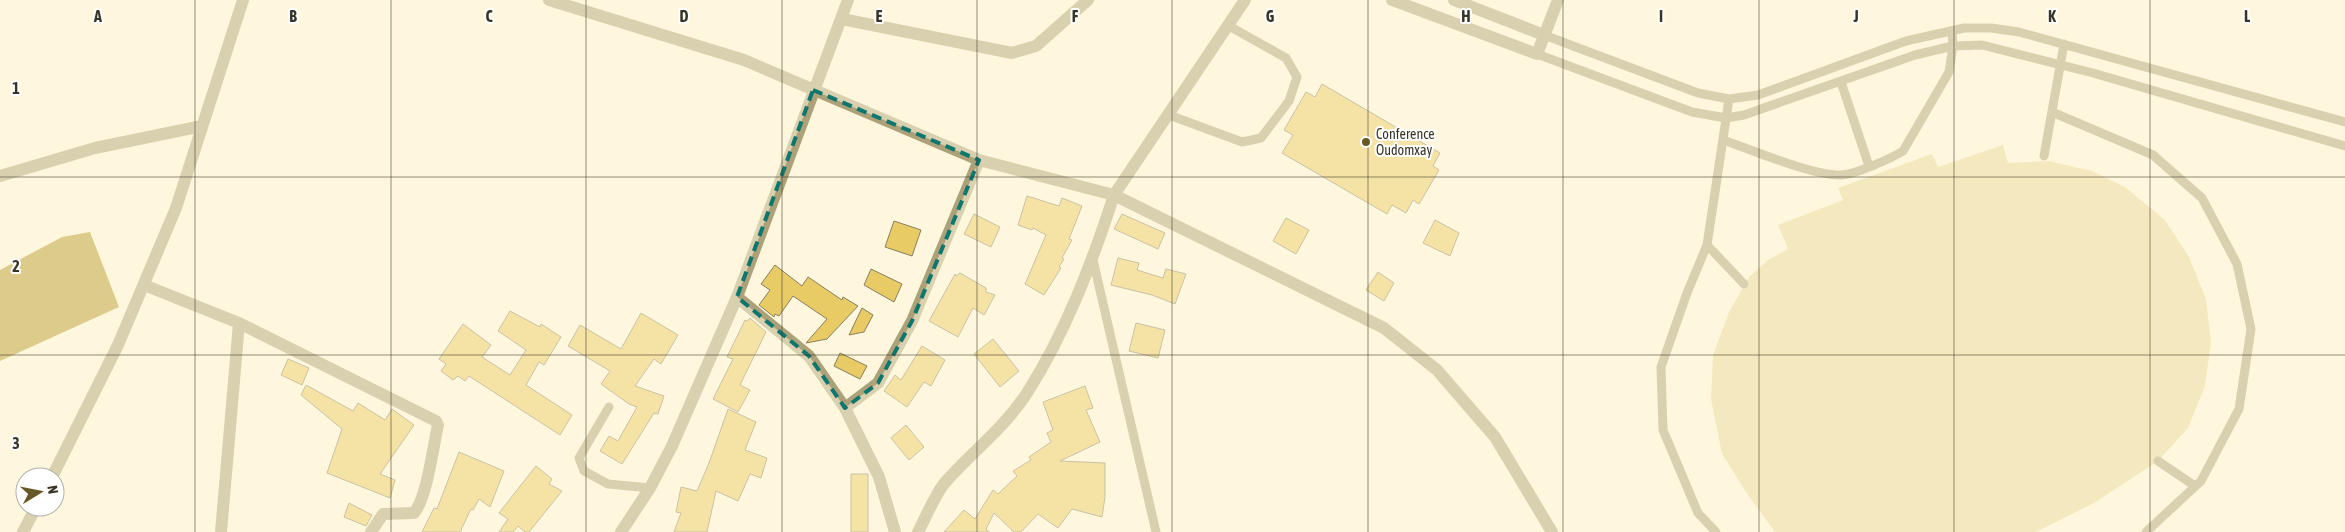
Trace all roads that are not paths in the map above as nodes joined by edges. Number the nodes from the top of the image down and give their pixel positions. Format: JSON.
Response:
{"nodes":[{"id":1,"x":243,"y":0,"type":"edge"},
{"id":2,"x":549,"y":0,"type":"edge"},
{"id":3,"x":848,"y":0,"type":"edge"},
{"id":4,"x":1088,"y":0,"type":"edge"},
{"id":5,"x":1392,"y":0,"type":"edge"},
{"id":6,"x":1454,"y":0,"type":"edge"},
{"id":7,"x":1558,"y":0,"type":"edge"},
{"id":8,"x":563,"y":2,"type":"edge"},
{"id":9,"x":1240,"y":2,"type":"edge"},
{"id":10,"x":842,"y":19,"type":"junction"},
{"id":11,"x":1229,"y":26,"type":"junction"},
{"id":12,"x":1952,"y":31,"type":"junction"},
{"id":13,"x":1544,"y":35,"type":"junction"},
{"id":14,"x":2064,"y":44,"type":"junction"},
{"id":15,"x":1953,"y":46,"type":"junction"},
{"id":16,"x":1537,"y":54,"type":"junction"},
{"id":17,"x":2059,"y":64,"type":"junction"},
{"id":18,"x":1841,"y":82,"type":"junction"},
{"id":19,"x":813,"y":90,"type":"junction"},
{"id":20,"x":1729,"y":99,"type":"junction"},
{"id":21,"x":2052,"y":112,"type":"junction"},
{"id":22,"x":1169,"y":115,"type":"junction"},
{"id":23,"x":1726,"y":118,"type":"junction"},
{"id":24,"x":2345,"y":122,"type":"edge"},
{"id":25,"x":202,"y":126,"type":"junction"},
{"id":26,"x":1723,"y":140,"type":"junction"},
{"id":27,"x":2345,"y":146,"type":"edge"},
{"id":28,"x":2044,"y":156,"type":"dead end"},
{"id":29,"x":979,"y":160,"type":"junction"},
{"id":30,"x":1869,"y":166,"type":"junction"},
{"id":31,"x":0,"y":176,"type":"edge"},
{"id":32,"x":1114,"y":195,"type":"junction"},
{"id":33,"x":1707,"y":245,"type":"junction"},
{"id":34,"x":1093,"y":260,"type":"junction"},
{"id":35,"x":1744,"y":284,"type":"dead end"},
{"id":36,"x":144,"y":286,"type":"junction"},
{"id":37,"x":738,"y":297,"type":"junction"},
{"id":38,"x":239,"y":323,"type":"junction"},
{"id":39,"x":610,"y":407,"type":"dead end"},
{"id":40,"x":844,"y":408,"type":"junction"},
{"id":41,"x":2158,"y":462,"type":"dead end"},
{"id":42,"x":57,"y":467,"type":"edge"},
{"id":43,"x":2195,"y":486,"type":"junction"},
{"id":44,"x":650,"y":488,"type":"junction"},
{"id":45,"x":31,"y":517,"type":"edge"},
{"id":46,"x":23,"y":532,"type":"edge"},
{"id":47,"x":221,"y":532,"type":"edge"},
{"id":48,"x":371,"y":532,"type":"edge"},
{"id":49,"x":621,"y":532,"type":"edge"},
{"id":50,"x":895,"y":532,"type":"edge"},
{"id":51,"x":918,"y":532,"type":"edge"},
{"id":52,"x":1156,"y":532,"type":"edge"},
{"id":53,"x":1552,"y":532,"type":"edge"},
{"id":54,"x":1716,"y":532,"type":"edge"},
{"id":55,"x":2146,"y":532,"type":"edge"}],
"edges":[{"from":1,"to":25,"type":"street"},
{"from":2,"to":8,"type":"street"},
{"from":3,"to":10,"type":"street"},
{"from":4,"to":10,"type":"street"},
{"from":5,"to":16,"type":"street"},
{"from":6,"to":13,"type":"street"},
{"from":7,"to":13,"type":"street"},
{"from":8,"to":19,"type":"street"},
{"from":9,"to":11,"type":"street"},
{"from":10,"to":19,"type":"street"},
{"from":11,"to":22,"type":"street"},
{"from":11,"to":22,"type":"lane"},
{"from":12,"to":14,"type":"lane"},
{"from":12,"to":15,"type":"lane"},
{"from":12,"to":20,"type":"lane"},
{"from":13,"to":16,"type":"street"},
{"from":13,"to":20,"type":"lane"},
{"from":14,"to":17,"type":"lane"},
{"from":14,"to":24,"type":"lane"},
{"from":15,"to":17,"type":"lane"},
{"from":15,"to":18,"type":"lane"},
{"from":15,"to":30,"type":"lane"},
{"from":16,"to":23,"type":"lane"},
{"from":17,"to":21,"type":"lane"},
{"from":17,"to":27,"type":"lane"},
{"from":18,"to":23,"type":"lane"},
{"from":18,"to":30,"type":"lane"},
{"from":19,"to":29,"type":"street"},
{"from":19,"to":37,"type":"street"},
{"from":20,"to":23,"type":"lane"},
{"from":21,"to":28,"type":"lane"},
{"from":21,"to":43,"type":"lane"},
{"from":22,"to":32,"type":"street"},
{"from":23,"to":26,"type":"lane"},
{"from":25,"to":31,"type":"street"},
{"from":25,"to":36,"type":"street"},
{"from":26,"to":30,"type":"lane"},
{"from":26,"to":33,"type":"lane"},
{"from":29,"to":32,"type":"street"},
{"from":29,"to":40,"type":"street"},
{"from":32,"to":34,"type":"street"},
{"from":32,"to":53,"type":"street"},
{"from":33,"to":35,"type":"lane"},
{"from":33,"to":54,"type":"lane"},
{"from":34,"to":51,"type":"street"},
{"from":34,"to":52,"type":"lane"},
{"from":36,"to":38,"type":"street"},
{"from":36,"to":42,"type":"street"},
{"from":37,"to":40,"type":"street"},
{"from":37,"to":44,"type":"street"},
{"from":38,"to":47,"type":"street"},
{"from":38,"to":48,"type":"street"},
{"from":39,"to":44,"type":"lane"},
{"from":40,"to":50,"type":"street"},
{"from":41,"to":43,"type":"lane"},
{"from":43,"to":55,"type":"lane"},
{"from":44,"to":49,"type":"street"},
{"from":45,"to":46,"type":"street"}]}
